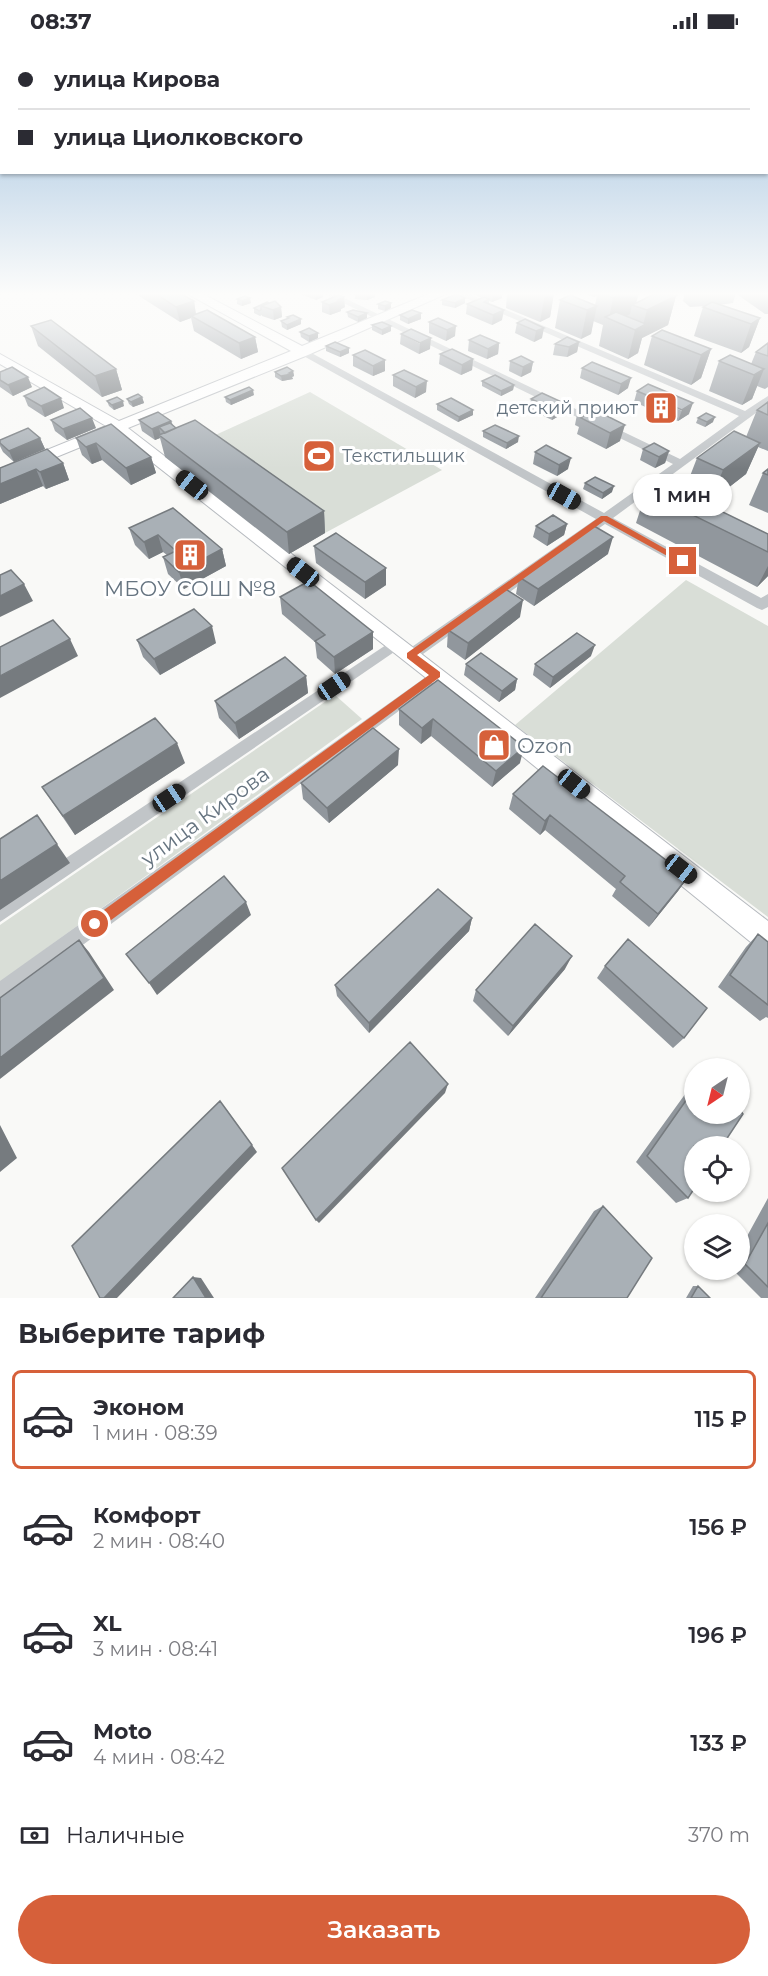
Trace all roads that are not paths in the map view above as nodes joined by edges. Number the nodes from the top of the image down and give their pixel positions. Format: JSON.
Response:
{"nodes":[{"id":1,"x":303,"y":352,"type":"joint"},
{"id":2,"x":452,"y":352,"type":"edge"},
{"id":3,"x":596,"y":352,"type":"edge"},
{"id":4,"x":0,"y":357,"type":"edge"},
{"id":5,"x":768,"y":399,"type":"edge"},
{"id":6,"x":746,"y":415,"type":"junction"},
{"id":7,"x":118,"y":427,"type":"junction"},
{"id":8,"x":681,"y":464,"type":"junction"},
{"id":9,"x":0,"y":475,"type":"edge"},
{"id":10,"x":604,"y":518,"type":"junction"},
{"id":11,"x":765,"y":602,"type":"edge"},
{"id":12,"x":403,"y":650,"type":"junction"},
{"id":13,"x":436,"y":675,"type":"junction"},
{"id":14,"x":0,"y":913,"type":"edge"},
{"id":15,"x":768,"y":938,"type":"edge"},
{"id":16,"x":0,"y":994,"type":"edge"}],
"edges":[{"from":1,"to":7,"type":"street"},
{"from":1,"to":10,"type":"street"},
{"from":2,"to":8,"type":"street"},
{"from":3,"to":6,"type":"street"},
{"from":4,"to":7,"type":"street"},
{"from":5,"to":6,"type":"street","name":"улица Кирова"},
{"from":6,"to":8,"type":"street","name":"улица Кирова"},
{"from":7,"to":9,"type":"street"},
{"from":7,"to":12,"type":"street"},
{"from":8,"to":10,"type":"street","name":"улица Кирова"},
{"from":10,"to":11,"type":"street"},
{"from":10,"to":12,"type":"street","name":"улица Кирова"},
{"from":12,"to":13,"type":"street"},
{"from":12,"to":14,"type":"street","name":"улица Кирова"},
{"from":13,"to":15,"type":"street"},
{"from":13,"to":16,"type":"street","name":"улица Кирова"}]}
